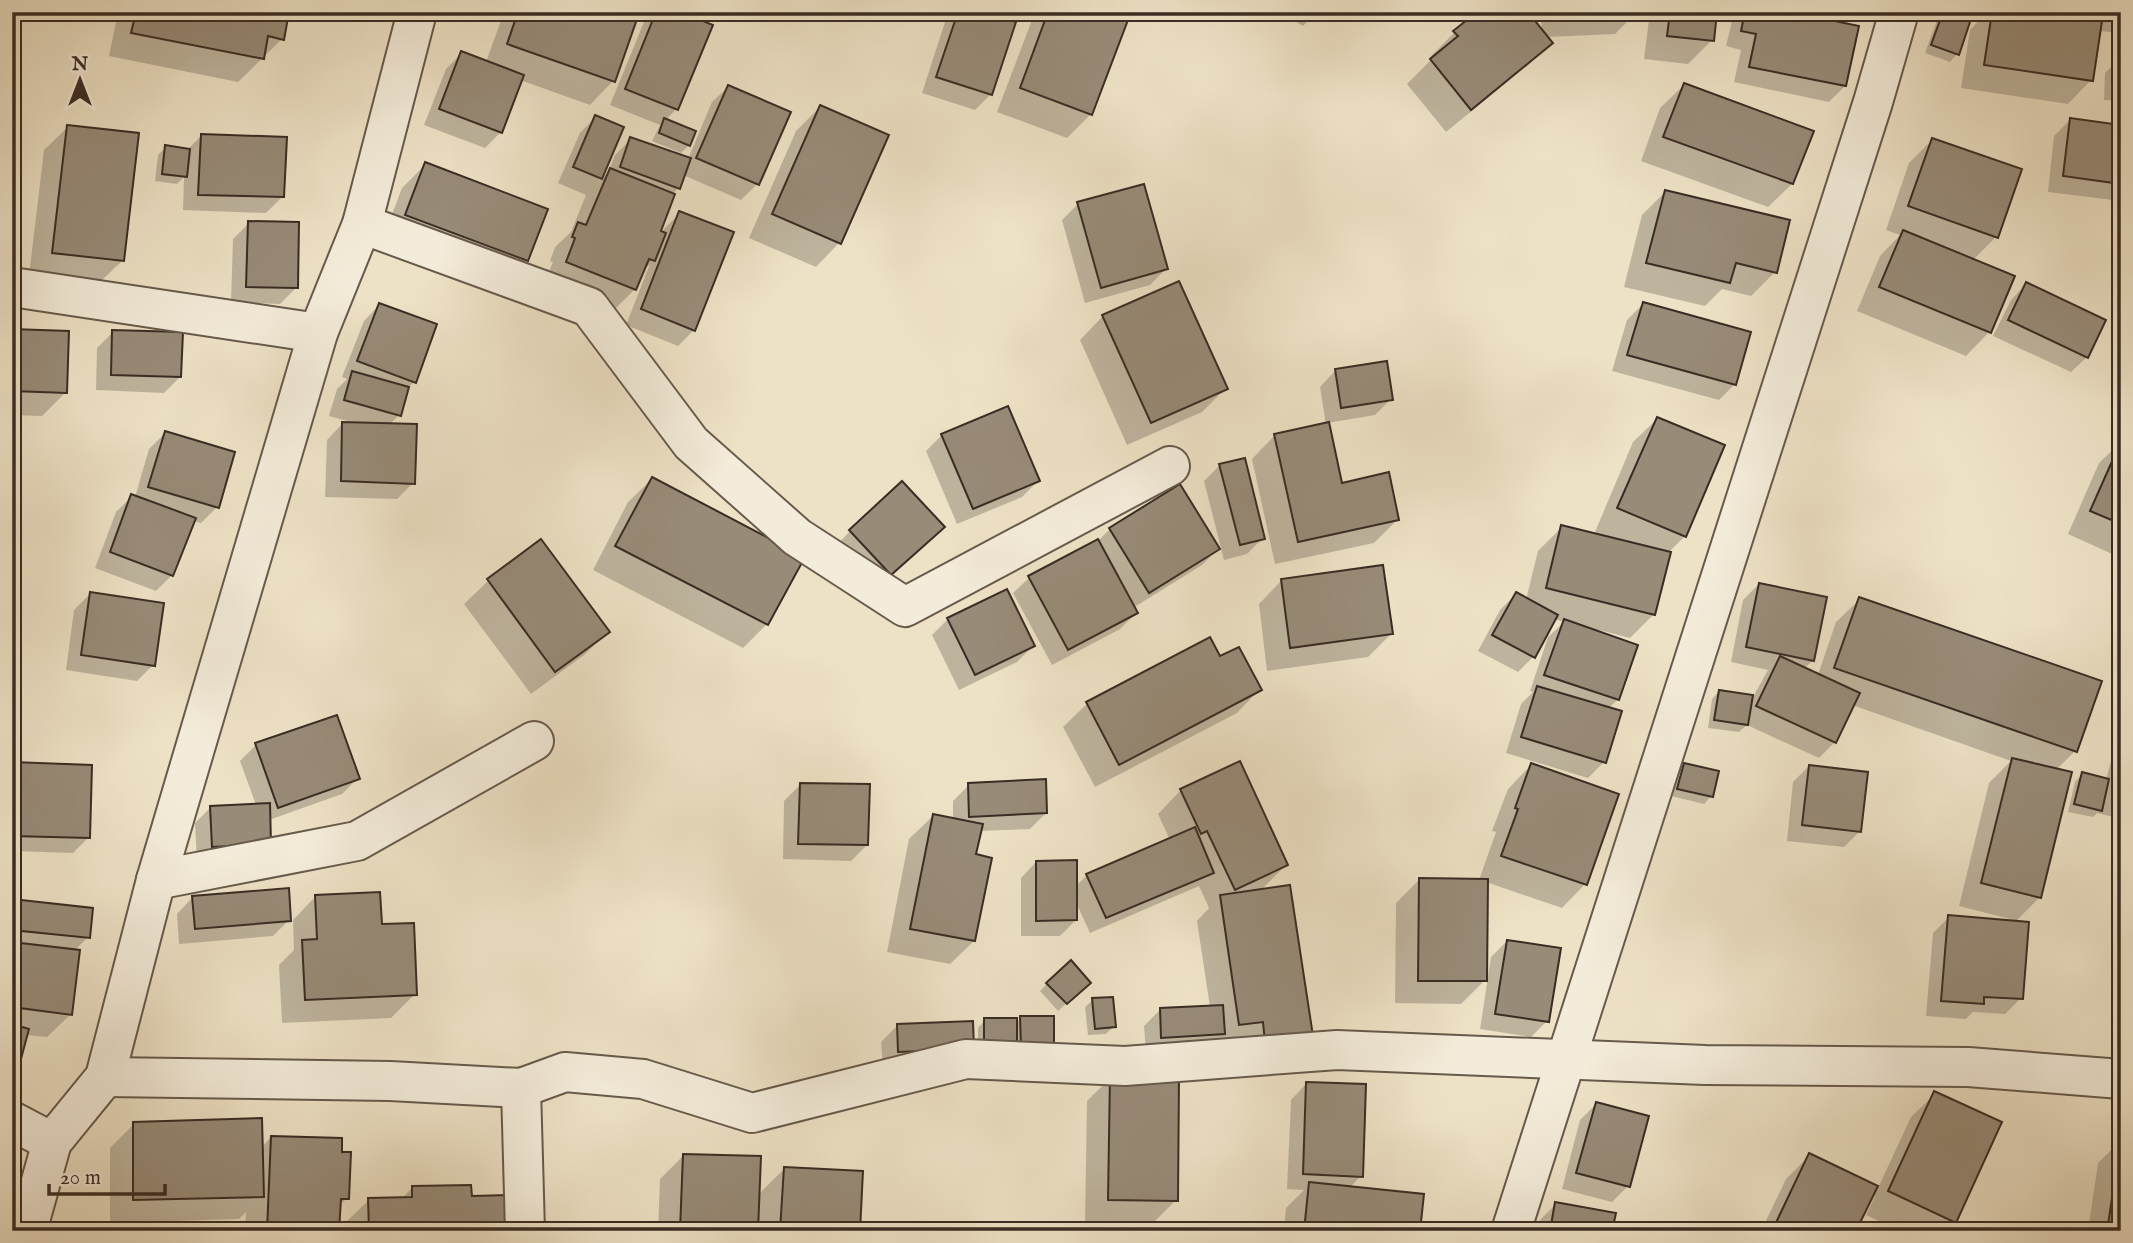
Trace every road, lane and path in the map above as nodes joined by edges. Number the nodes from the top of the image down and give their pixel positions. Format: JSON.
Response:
{"nodes":[{"id":1,"x":417,"y":12,"type":"edge"},
{"id":2,"x":1899,"y":12,"type":"edge"},
{"id":3,"x":362,"y":224,"type":"junction"},
{"id":4,"x":12,"y":286,"type":"edge"},
{"id":5,"x":318,"y":333,"type":"junction"},
{"id":6,"x":1170,"y":466,"type":"dead end"},
{"id":7,"x":534,"y":741,"type":"dead end"},
{"id":8,"x":156,"y":880,"type":"junction"},
{"id":9,"x":1567,"y":1059,"type":"junction"},
{"id":10,"x":105,"y":1077,"type":"junction"},
{"id":11,"x":2121,"y":1080,"type":"edge"},
{"id":12,"x":521,"y":1088,"type":"junction"},
{"id":13,"x":12,"y":1121,"type":"edge"},
{"id":14,"x":52,"y":1142,"type":"junction"},
{"id":15,"x":27,"y":1231,"type":"edge"},
{"id":16,"x":525,"y":1231,"type":"edge"},
{"id":17,"x":1511,"y":1231,"type":"edge"}],
"edges":[{"from":1,"to":3,"type":"street"},
{"from":2,"to":9,"type":"street"},
{"from":3,"to":5,"type":"street"},
{"from":3,"to":6,"type":"street"},
{"from":4,"to":5,"type":"street"},
{"from":5,"to":8,"type":"street"},
{"from":7,"to":8,"type":"street"},
{"from":8,"to":10,"type":"street"},
{"from":9,"to":11,"type":"street"},
{"from":9,"to":12,"type":"street"},
{"from":9,"to":17,"type":"street"},
{"from":10,"to":12,"type":"street"},
{"from":10,"to":14,"type":"street"},
{"from":12,"to":16,"type":"street"},
{"from":13,"to":14,"type":"street"},
{"from":14,"to":15,"type":"street"}]}
